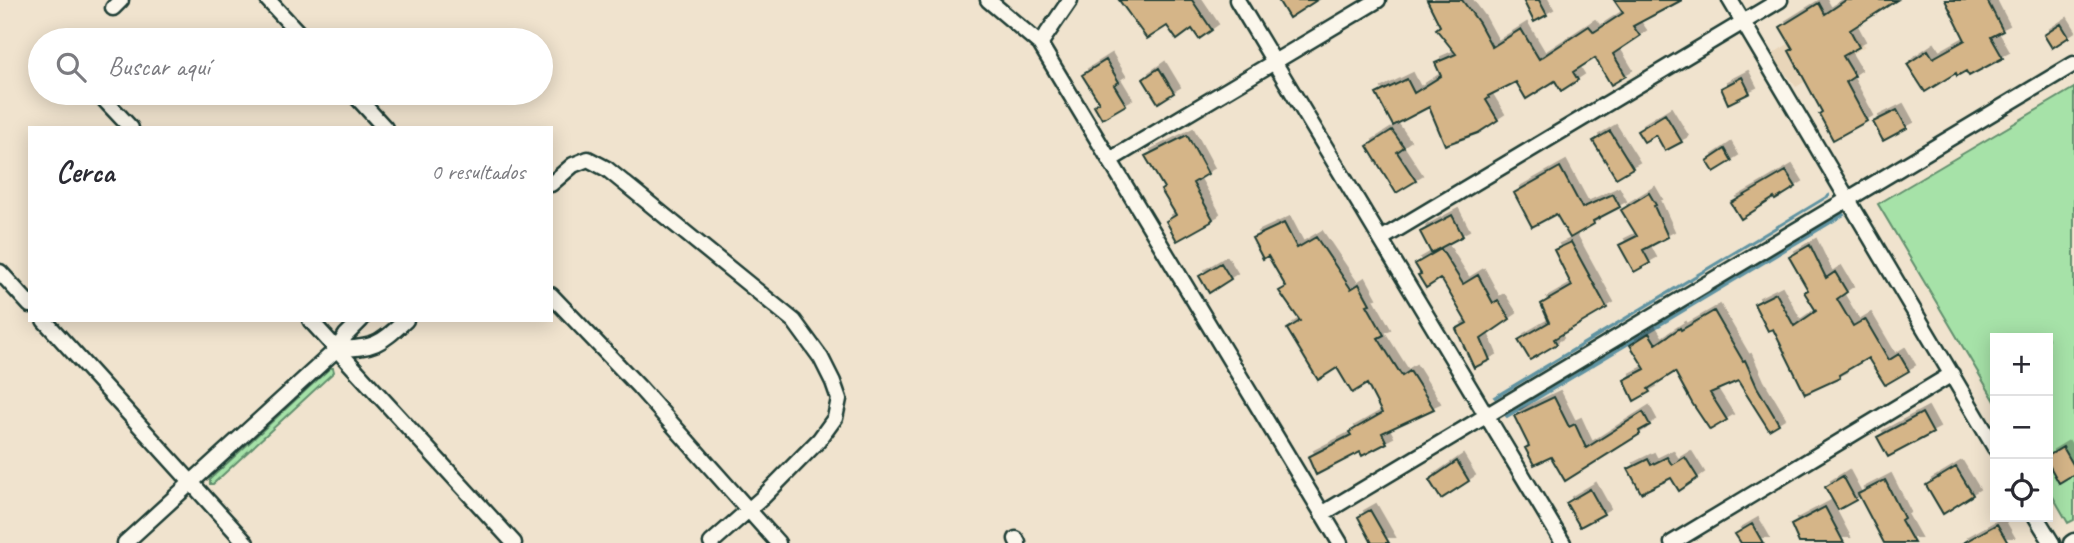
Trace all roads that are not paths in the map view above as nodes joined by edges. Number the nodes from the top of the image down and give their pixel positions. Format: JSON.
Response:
{"nodes":[{"id":1,"x":268,"y":0,"type":"edge"},
{"id":2,"x":988,"y":0,"type":"edge"},
{"id":3,"x":1070,"y":0,"type":"edge"},
{"id":4,"x":1237,"y":0,"type":"edge"},
{"id":5,"x":1378,"y":0,"type":"edge"},
{"id":6,"x":1730,"y":0,"type":"edge"},
{"id":7,"x":1780,"y":0,"type":"edge"},
{"id":8,"x":1743,"y":22,"type":"junction"},
{"id":9,"x":294,"y":28,"type":"edge"},
{"id":10,"x":1040,"y":44,"type":"junction"},
{"id":11,"x":1274,"y":62,"type":"junction"},
{"id":12,"x":2074,"y":64,"type":"edge"},
{"id":13,"x":109,"y":105,"type":"edge"},
{"id":14,"x":364,"y":105,"type":"edge"},
{"id":15,"x":129,"y":126,"type":"edge"},
{"id":16,"x":383,"y":126,"type":"edge"},
{"id":17,"x":1110,"y":160,"type":"junction"},
{"id":18,"x":553,"y":182,"type":"edge"},
{"id":19,"x":1848,"y":199,"type":"junction"},
{"id":20,"x":1381,"y":239,"type":"junction"},
{"id":21,"x":0,"y":272,"type":"edge"},
{"id":22,"x":553,"y":297,"type":"edge"},
{"id":23,"x":28,"y":303,"type":"edge"},
{"id":24,"x":46,"y":322,"type":"edge"},
{"id":25,"x":312,"y":322,"type":"edge"},
{"id":26,"x":359,"y":322,"type":"edge"},
{"id":27,"x":404,"y":322,"type":"edge"},
{"id":28,"x":337,"y":349,"type":"junction"},
{"id":29,"x":1951,"y":374,"type":"junction"},
{"id":30,"x":1488,"y":415,"type":"junction"},
{"id":31,"x":1990,"y":440,"type":"edge"},
{"id":32,"x":192,"y":483,"type":"junction"},
{"id":33,"x":747,"y":510,"type":"junction"},
{"id":34,"x":1322,"y":514,"type":"junction"},
{"id":35,"x":2039,"y":522,"type":"edge"},
{"id":36,"x":125,"y":543,"type":"edge"},
{"id":37,"x":246,"y":543,"type":"edge"},
{"id":38,"x":514,"y":543,"type":"edge"},
{"id":39,"x":711,"y":543,"type":"edge"},
{"id":40,"x":778,"y":543,"type":"edge"},
{"id":41,"x":1340,"y":543,"type":"edge"},
{"id":42,"x":1563,"y":543,"type":"edge"},
{"id":43,"x":1672,"y":543,"type":"edge"},
{"id":44,"x":2052,"y":543,"type":"edge"}],
"edges":[{"from":1,"to":9,"type":"street"},
{"from":2,"to":10,"type":"street"},
{"from":3,"to":10,"type":"street"},
{"from":4,"to":11,"type":"street"},
{"from":5,"to":11,"type":"street"},
{"from":6,"to":8,"type":"street"},
{"from":7,"to":8,"type":"street"},
{"from":8,"to":19,"type":"street"},
{"from":8,"to":20,"type":"street"},
{"from":10,"to":17,"type":"street"},
{"from":11,"to":17,"type":"street"},
{"from":11,"to":20,"type":"street"},
{"from":12,"to":19,"type":"street"},
{"from":13,"to":15,"type":"street"},
{"from":14,"to":16,"type":"street"},
{"from":17,"to":34,"type":"street"},
{"from":18,"to":33,"type":"street"},
{"from":19,"to":29,"type":"street"},
{"from":19,"to":30,"type":"street"},
{"from":20,"to":30,"type":"street"},
{"from":21,"to":23,"type":"street"},
{"from":22,"to":33,"type":"street"},
{"from":24,"to":32,"type":"street"},
{"from":25,"to":28,"type":"street"},
{"from":26,"to":28,"type":"street"},
{"from":27,"to":28,"type":"street"},
{"from":28,"to":32,"type":"street"},
{"from":28,"to":38,"type":"street"},
{"from":29,"to":31,"type":"street"},
{"from":29,"to":43,"type":"street"},
{"from":30,"to":34,"type":"street"},
{"from":30,"to":42,"type":"street"},
{"from":32,"to":36,"type":"street"},
{"from":32,"to":37,"type":"street"},
{"from":33,"to":39,"type":"street"},
{"from":33,"to":40,"type":"street"},
{"from":34,"to":41,"type":"street"},
{"from":35,"to":44,"type":"street"}]}
